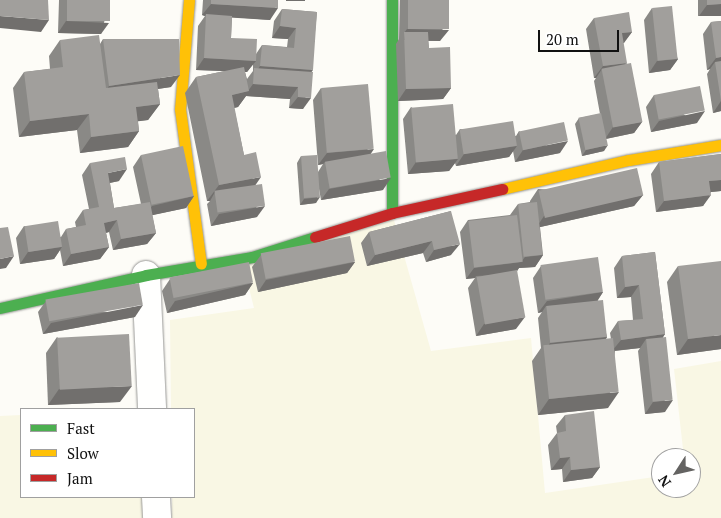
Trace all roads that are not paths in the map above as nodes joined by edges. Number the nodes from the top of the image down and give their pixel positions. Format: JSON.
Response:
{"nodes":[{"id":1,"x":189,"y":0,"type":"edge"},
{"id":2,"x":392,"y":0,"type":"edge"},
{"id":3,"x":721,"y":145,"type":"edge"},
{"id":4,"x":392,"y":213,"type":"junction"},
{"id":5,"x":201,"y":264,"type":"junction"},
{"id":6,"x":146,"y":275,"type":"junction"},
{"id":7,"x":0,"y":308,"type":"edge"},
{"id":8,"x":152,"y":408,"type":"edge"},
{"id":9,"x":156,"y":498,"type":"edge"},
{"id":10,"x":157,"y":518,"type":"edge"}],
"edges":[{"from":1,"to":5,"type":"street"},
{"from":2,"to":4,"type":"street"},
{"from":3,"to":4,"type":"street"},
{"from":4,"to":5,"type":"street"},
{"from":5,"to":6,"type":"street"},
{"from":6,"to":7,"type":"street"},
{"from":6,"to":8,"type":"street"},
{"from":9,"to":10,"type":"street"}]}
